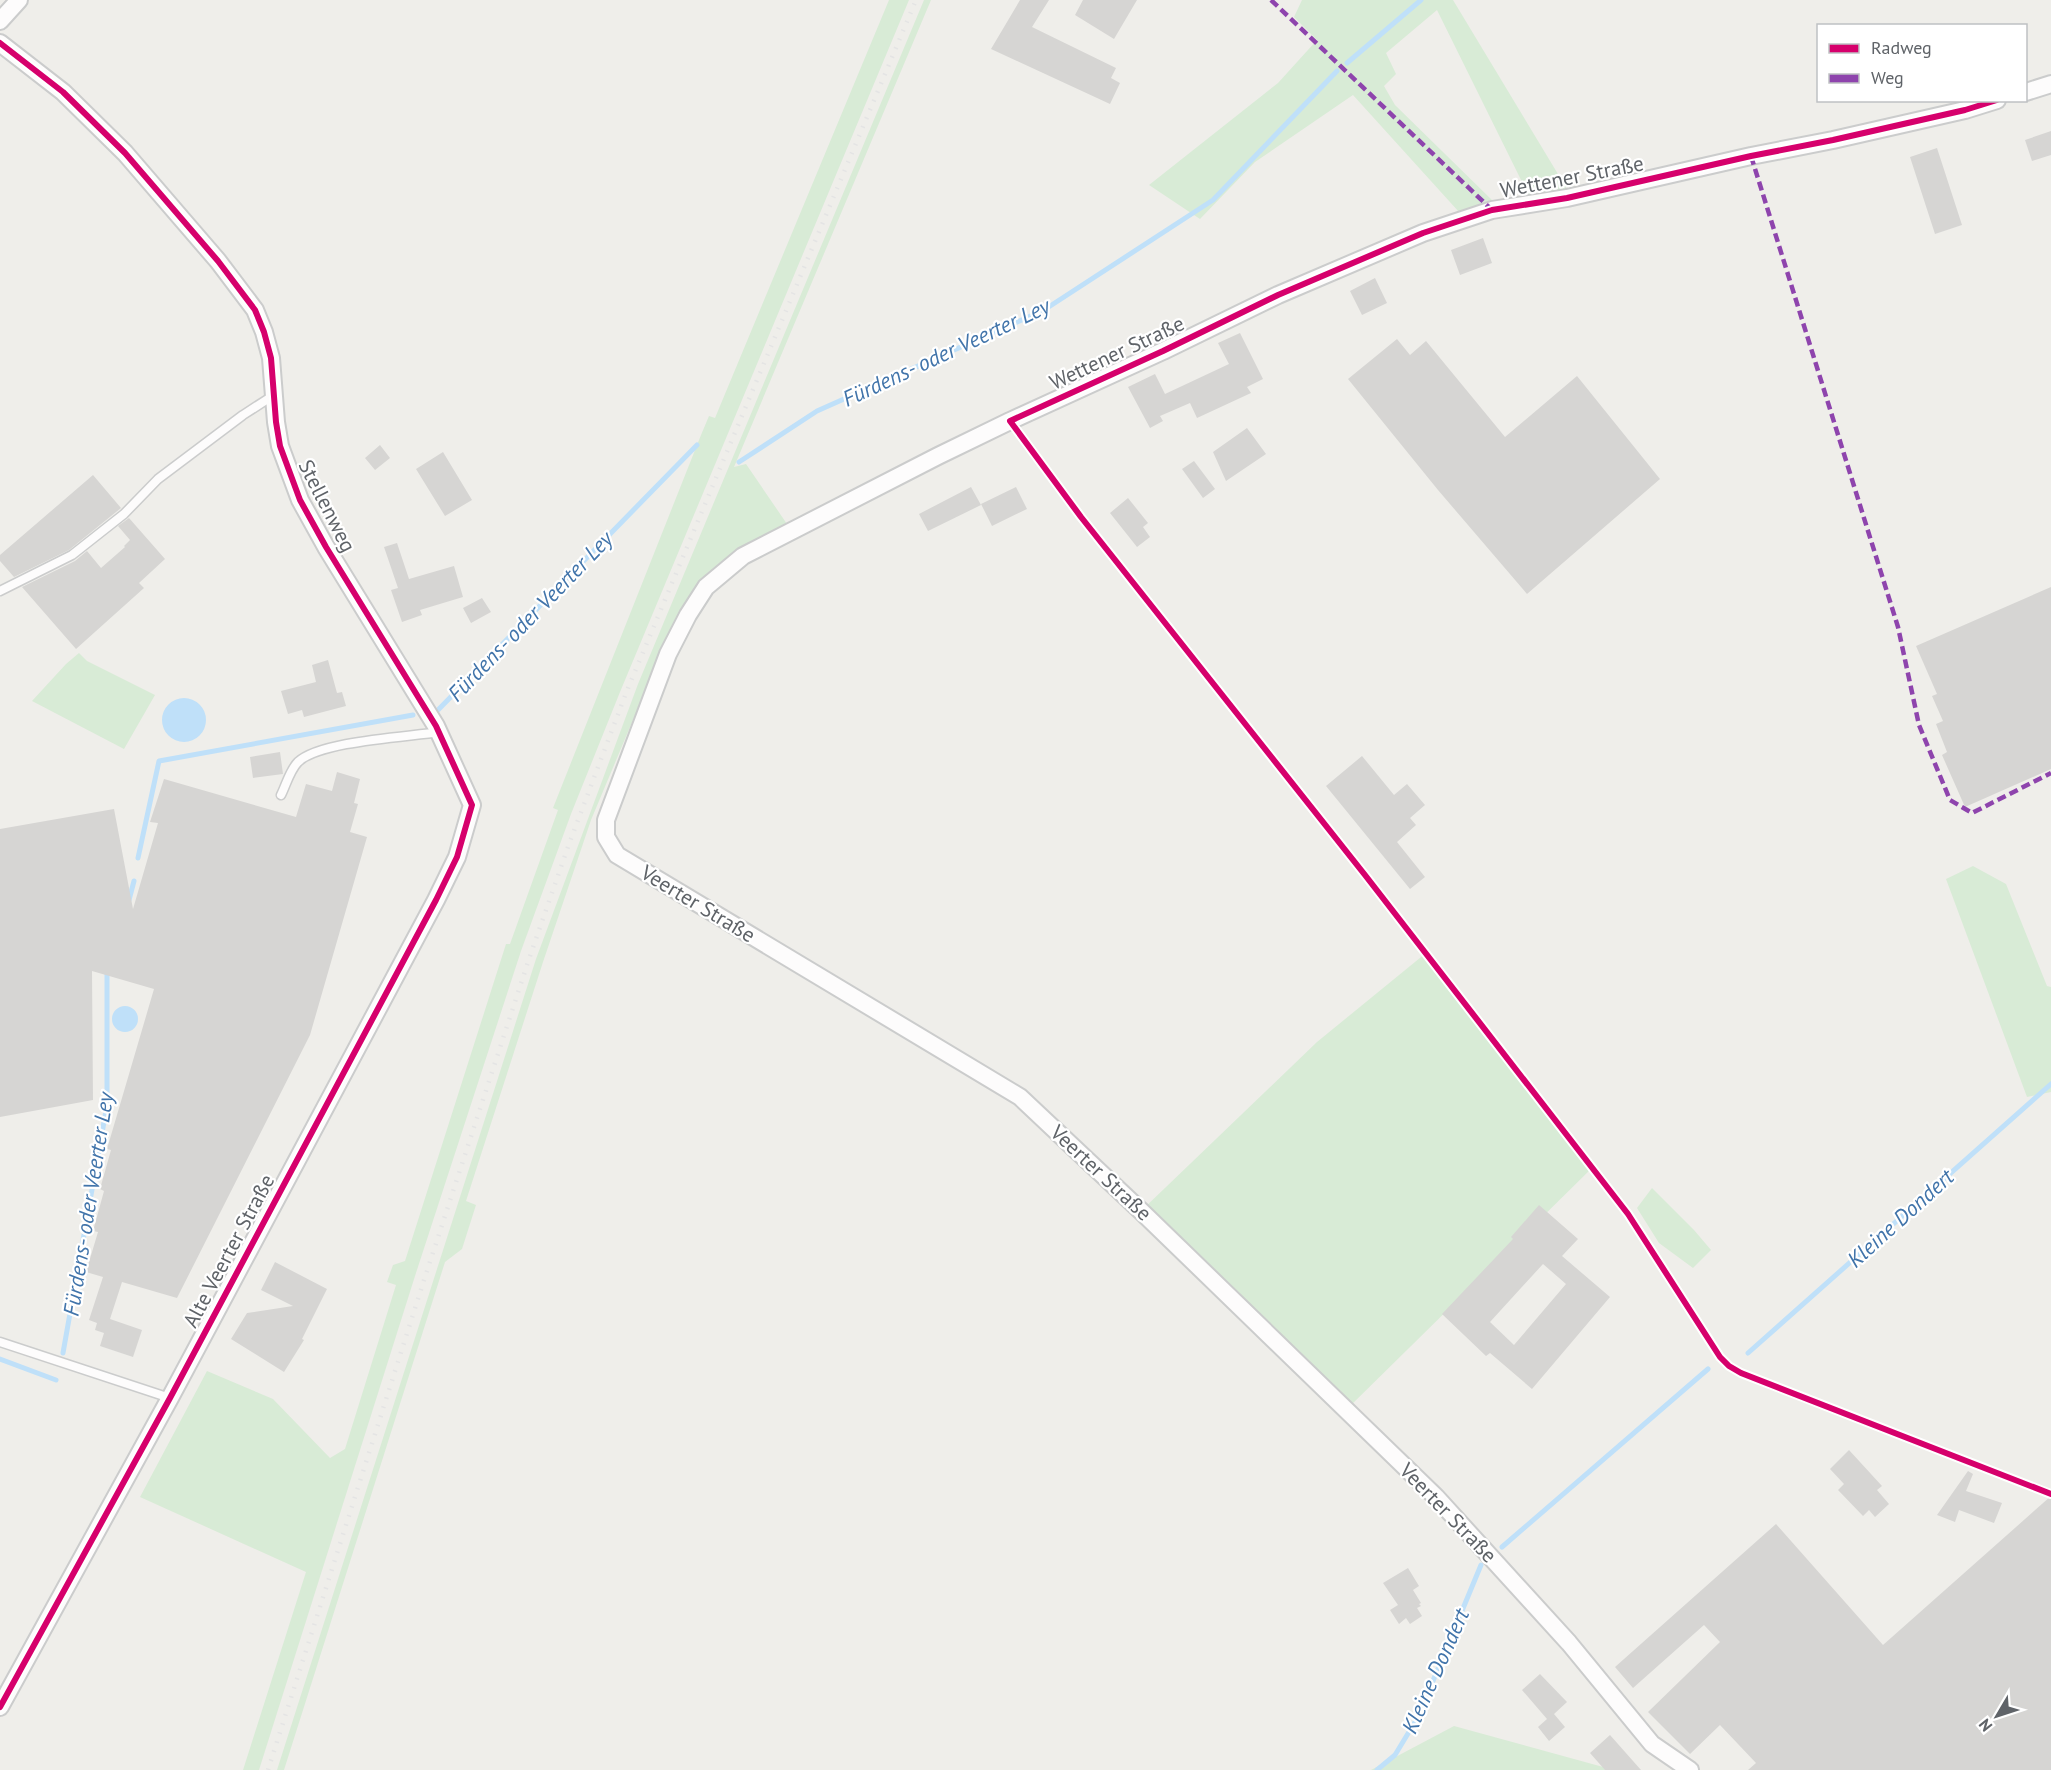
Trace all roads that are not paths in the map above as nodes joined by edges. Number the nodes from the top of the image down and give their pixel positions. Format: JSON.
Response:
{"nodes":[{"id":1,"x":19,"y":0,"type":"edge"},
{"id":2,"x":0,"y":21,"type":"edge"},
{"id":3,"x":0,"y":43,"type":"edge"},
{"id":4,"x":2051,"y":84,"type":"edge"},
{"id":5,"x":2027,"y":91,"type":"edge"},
{"id":6,"x":1991,"y":102,"type":"edge"},
{"id":7,"x":274,"y":394,"type":"junction"},
{"id":8,"x":0,"y":591,"type":"edge"},
{"id":9,"x":688,"y":615,"type":"joint"},
{"id":10,"x":439,"y":732,"type":"junction"},
{"id":11,"x":281,"y":795,"type":"dead end"},
{"id":12,"x":472,"y":805,"type":"joint"},
{"id":13,"x":0,"y":1342,"type":"edge"},
{"id":14,"x":170,"y":1398,"type":"junction"},
{"id":15,"x":0,"y":1707,"type":"edge"},
{"id":16,"x":1690,"y":1770,"type":"edge"}],
"edges":[{"from":1,"to":2,"type":"street"},
{"from":3,"to":7,"type":"street","name":"Stellenweg"},
{"from":4,"to":5,"type":"street"},
{"from":6,"to":9,"type":"street","name":"Wettener Straße"},
{"from":7,"to":8,"type":"lane"},
{"from":7,"to":10,"type":"street","name":"Stellenweg"},
{"from":9,"to":16,"type":"street","name":"Veerter Straße"},
{"from":10,"to":11,"type":"lane"},
{"from":10,"to":12,"type":"street","name":"Stellenweg"},
{"from":12,"to":14,"type":"street","name":"Alte Veerter Straße"},
{"from":13,"to":14,"type":"lane"},
{"from":14,"to":15,"type":"street","name":"Alte Veerter Straße"}]}
